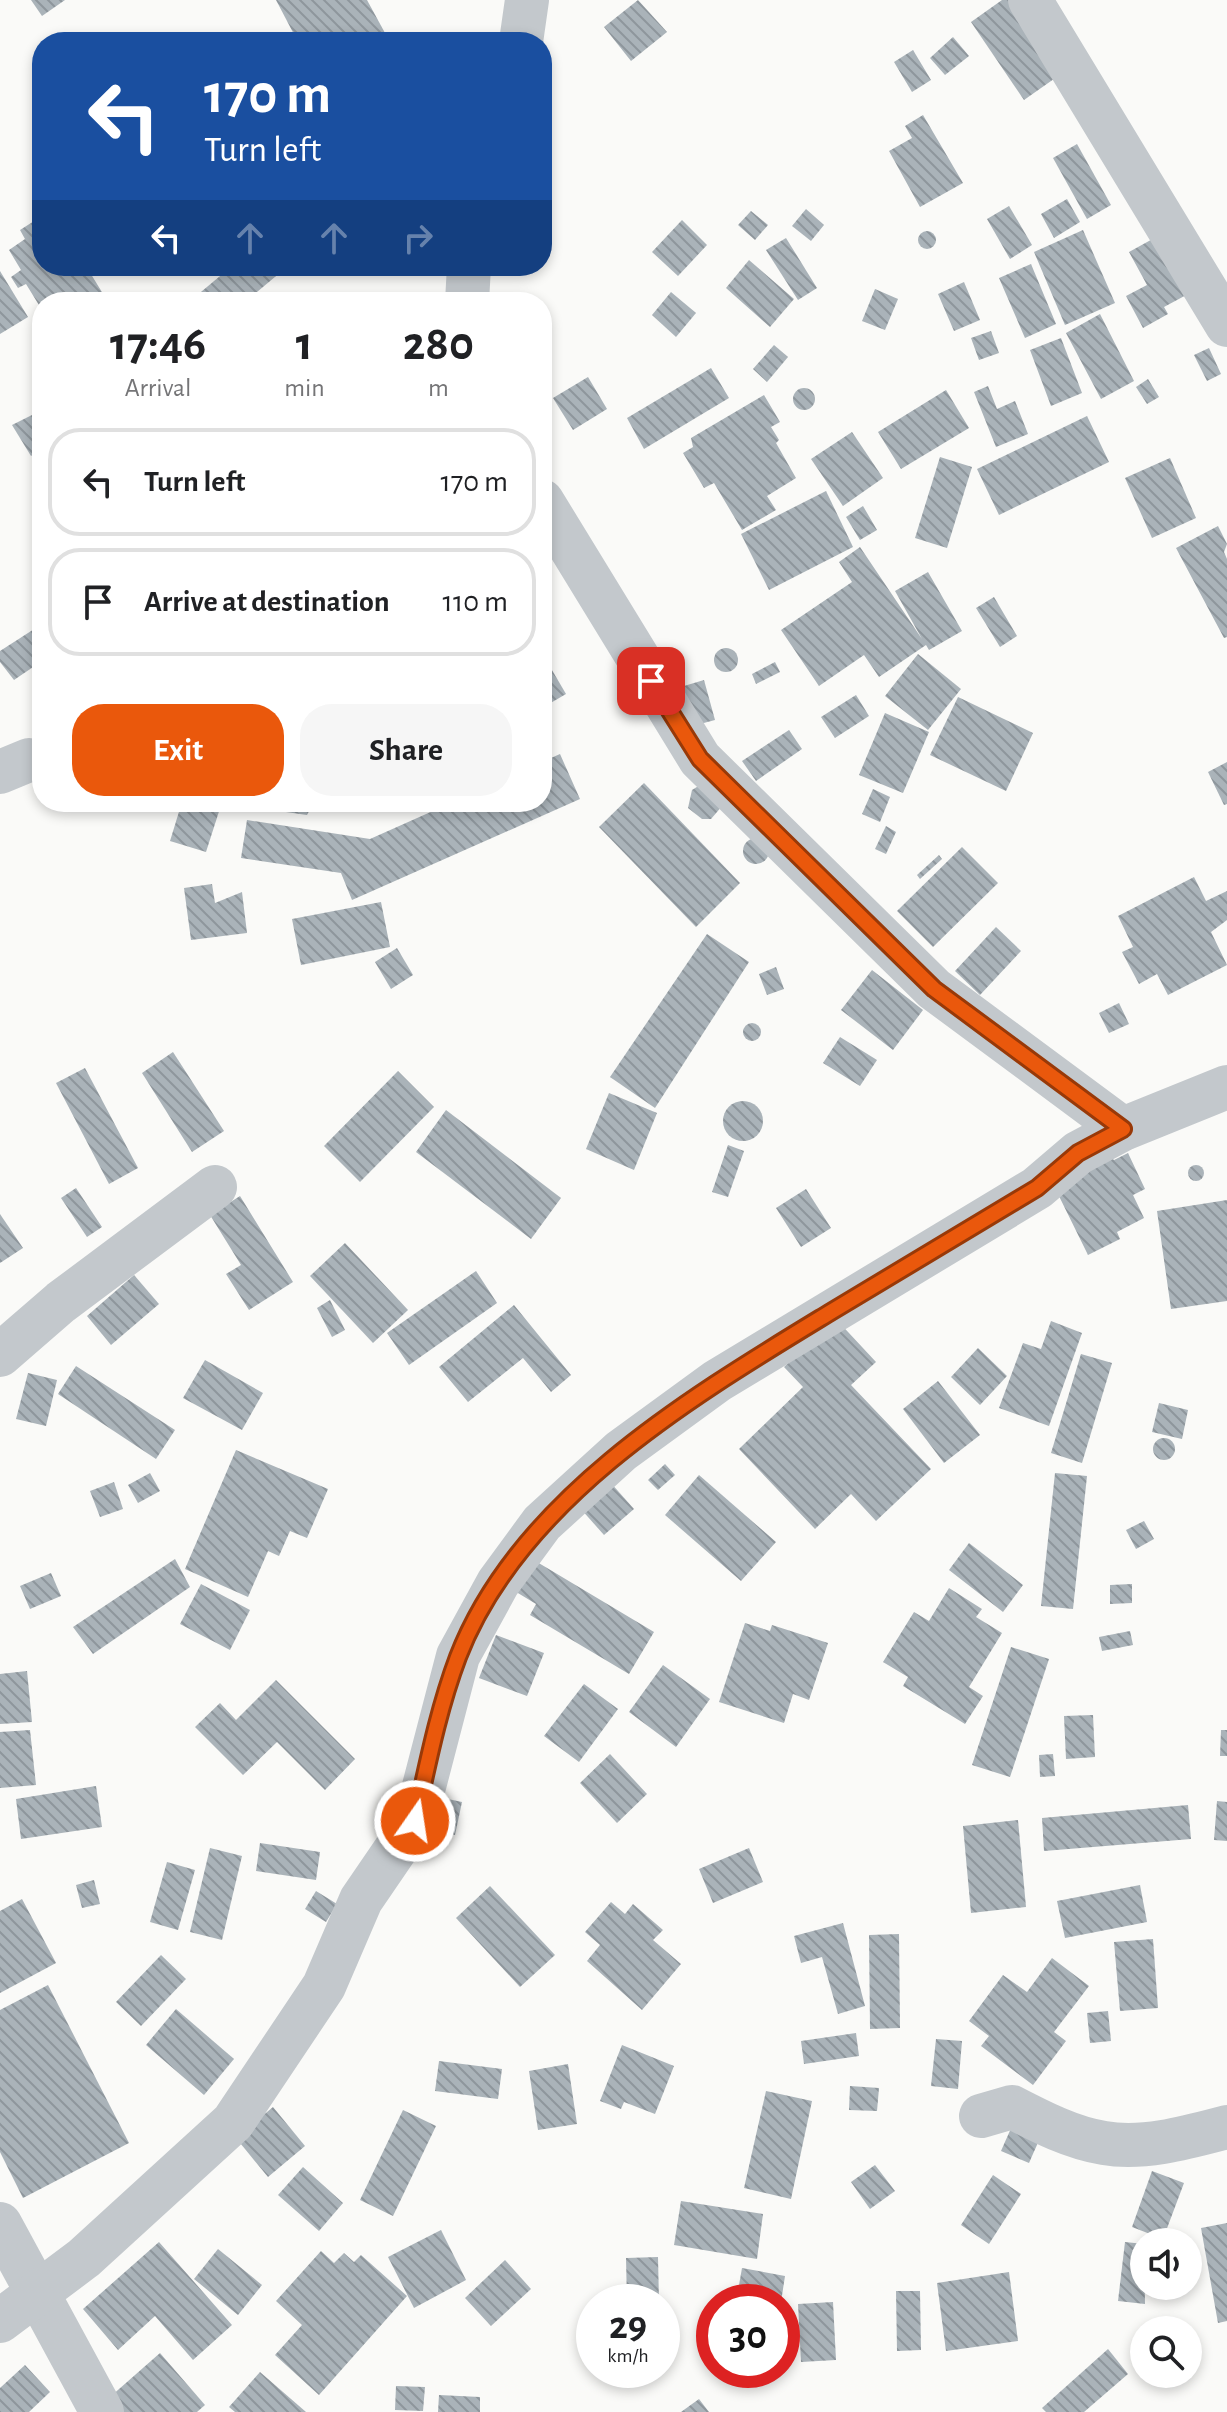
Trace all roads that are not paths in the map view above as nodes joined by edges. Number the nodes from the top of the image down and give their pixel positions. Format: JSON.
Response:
{"nodes":[{"id":1,"x":527,"y":0,"type":"edge"},
{"id":2,"x":1030,"y":0,"type":"edge"},
{"id":3,"x":522,"y":32,"type":"edge"},
{"id":4,"x":1227,"y":325,"type":"edge"},
{"id":5,"x":552,"y":517,"type":"edge"},
{"id":6,"x":1227,"y":1087,"type":"edge"},
{"id":7,"x":1123,"y":1129,"type":"junction"},
{"id":8,"x":215,"y":1187,"type":"dead end"},
{"id":9,"x":0,"y":1355,"type":"edge"},
{"id":10,"x":981,"y":2116,"type":"dead end"},
{"id":11,"x":1227,"y":2127,"type":"edge"},
{"id":12,"x":0,"y":2224,"type":"edge"},
{"id":13,"x":37,"y":2294,"type":"junction"},
{"id":14,"x":0,"y":2321,"type":"edge"},
{"id":15,"x":102,"y":2412,"type":"edge"}],
"edges":[{"from":1,"to":3,"type":"street"},
{"from":2,"to":4,"type":"street"},
{"from":5,"to":7,"type":"street"},
{"from":6,"to":7,"type":"street"},
{"from":7,"to":13,"type":"street"},
{"from":8,"to":9,"type":"street"},
{"from":10,"to":11,"type":"street"},
{"from":12,"to":13,"type":"street"},
{"from":13,"to":14,"type":"street"},
{"from":13,"to":15,"type":"street"}]}
